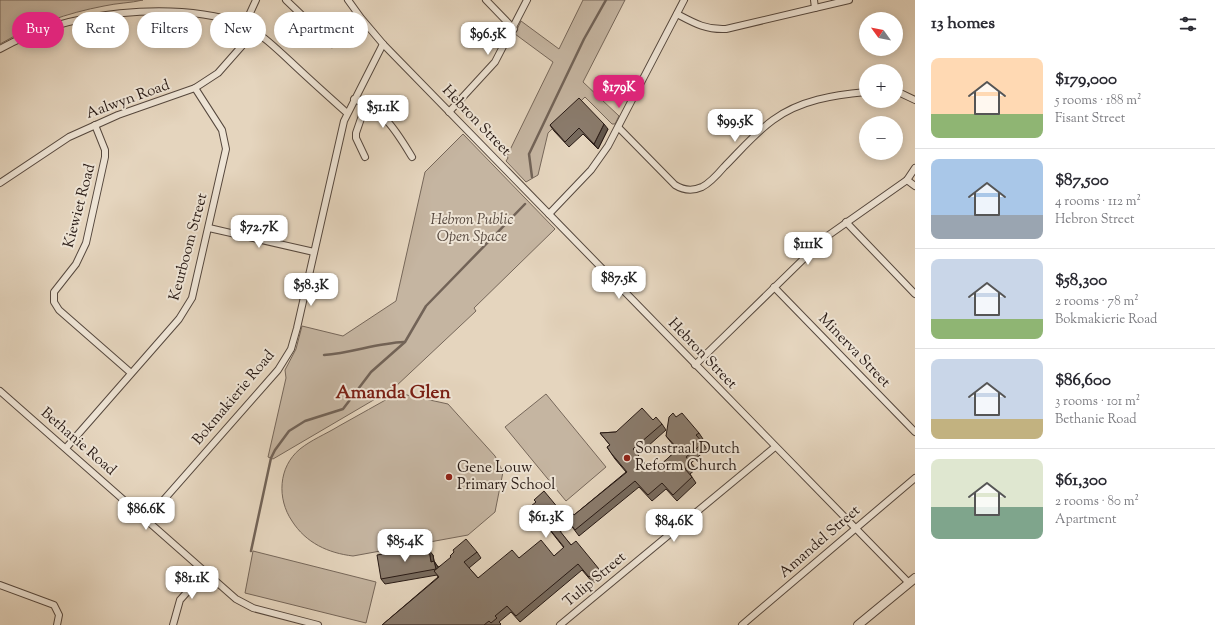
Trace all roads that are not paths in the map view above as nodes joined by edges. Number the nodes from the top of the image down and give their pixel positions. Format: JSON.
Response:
{"nodes":[{"id":1,"x":256,"y":0,"type":"edge"},
{"id":2,"x":286,"y":0,"type":"edge"},
{"id":3,"x":348,"y":0,"type":"edge"},
{"id":4,"x":486,"y":0,"type":"edge"},
{"id":5,"x":527,"y":0,"type":"edge"},
{"id":6,"x":684,"y":0,"type":"edge"},
{"id":7,"x":814,"y":0,"type":"edge"},
{"id":8,"x":849,"y":0,"type":"edge"},
{"id":9,"x":146,"y":4,"type":"dead end"},
{"id":10,"x":199,"y":7,"type":"dead end"},
{"id":11,"x":815,"y":8,"type":"junction"},
{"id":12,"x":216,"y":12,"type":"edge"},
{"id":13,"x":250,"y":12,"type":"edge"},
{"id":14,"x":299,"y":12,"type":"edge"},
{"id":15,"x":678,"y":14,"type":"junction"},
{"id":16,"x":514,"y":29,"type":"junction"},
{"id":17,"x":266,"y":41,"type":"edge"},
{"id":18,"x":383,"y":44,"type":"junction"},
{"id":19,"x":240,"y":48,"type":"edge"},
{"id":20,"x":0,"y":49,"type":"edge"},
{"id":21,"x":195,"y":88,"type":"junction"},
{"id":22,"x":859,"y":93,"type":"edge"},
{"id":23,"x":903,"y":94,"type":"edge"},
{"id":24,"x":354,"y":99,"type":"junction"},
{"id":25,"x":915,"y":100,"type":"edge"},
{"id":26,"x":366,"y":104,"type":"junction"},
{"id":27,"x":449,"y":112,"type":"junction"},
{"id":28,"x":347,"y":113,"type":"junction"},
{"id":29,"x":95,"y":125,"type":"junction"},
{"id":30,"x":619,"y":128,"type":"junction"},
{"id":31,"x":365,"y":157,"type":"dead end"},
{"id":32,"x":412,"y":157,"type":"dead end"},
{"id":33,"x":915,"y":168,"type":"edge"},
{"id":34,"x":907,"y":180,"type":"junction"},
{"id":35,"x":0,"y":183,"type":"edge"},
{"id":36,"x":915,"y":186,"type":"edge"},
{"id":37,"x":548,"y":214,"type":"junction"},
{"id":38,"x":846,"y":222,"type":"junction"},
{"id":39,"x":209,"y":228,"type":"junction"},
{"id":40,"x":314,"y":252,"type":"junction"},
{"id":41,"x":774,"y":287,"type":"junction"},
{"id":42,"x":915,"y":294,"type":"edge"},
{"id":43,"x":695,"y":365,"type":"junction"},
{"id":44,"x":131,"y":373,"type":"junction"},
{"id":45,"x":0,"y":391,"type":"edge"},
{"id":46,"x":915,"y":432,"type":"edge"},
{"id":47,"x":774,"y":447,"type":"junction"},
{"id":48,"x":66,"y":448,"type":"junction"},
{"id":49,"x":915,"y":478,"type":"edge"},
{"id":50,"x":146,"y":520,"type":"junction"},
{"id":51,"x":855,"y":530,"type":"junction"},
{"id":52,"x":205,"y":572,"type":"junction"},
{"id":53,"x":913,"y":583,"type":"edge"},
{"id":54,"x":0,"y":585,"type":"edge"},
{"id":55,"x":57,"y":625,"type":"edge"},
{"id":56,"x":173,"y":625,"type":"edge"},
{"id":57,"x":318,"y":625,"type":"edge"},
{"id":58,"x":560,"y":625,"type":"edge"},
{"id":59,"x":742,"y":625,"type":"edge"},
{"id":60,"x":858,"y":625,"type":"edge"}],
"edges":[{"from":1,"to":13,"type":"street"},
{"from":2,"to":14,"type":"street"},
{"from":3,"to":18,"type":"street","name":"Hebron Street"},
{"from":4,"to":16,"type":"street"},
{"from":5,"to":16,"type":"street"},
{"from":6,"to":15,"type":"street"},
{"from":7,"to":11,"type":"street"},
{"from":8,"to":11,"type":"street"},
{"from":9,"to":20,"type":"street"},
{"from":10,"to":12,"type":"street"},
{"from":11,"to":15,"type":"street"},
{"from":15,"to":30,"type":"street"},
{"from":16,"to":27,"type":"street"},
{"from":17,"to":28,"type":"street"},
{"from":18,"to":24,"type":"street","name":"Bokmakierie Road"},
{"from":18,"to":27,"type":"street","name":"Hebron Street"},
{"from":19,"to":21,"type":"street","name":"Aalwyn Road"},
{"from":21,"to":29,"type":"street","name":"Aalwyn Road"},
{"from":21,"to":39,"type":"street","name":"Keurboom Street"},
{"from":22,"to":30,"type":"street"},
{"from":23,"to":25,"type":"street"},
{"from":24,"to":26,"type":"street"},
{"from":24,"to":28,"type":"street","name":"Bokmakierie Road"},
{"from":26,"to":31,"type":"street"},
{"from":26,"to":32,"type":"street"},
{"from":27,"to":37,"type":"street","name":"Hebron Street"},
{"from":28,"to":40,"type":"street","name":"Bokmakierie Road"},
{"from":29,"to":35,"type":"street","name":"Aalwyn Road"},
{"from":29,"to":44,"type":"street","name":"Kiewiet Road"},
{"from":30,"to":37,"type":"street"},
{"from":33,"to":34,"type":"street"},
{"from":34,"to":36,"type":"street"},
{"from":34,"to":38,"type":"street"},
{"from":37,"to":43,"type":"street","name":"Hebron Street"},
{"from":38,"to":41,"type":"street"},
{"from":38,"to":42,"type":"street"},
{"from":39,"to":40,"type":"street"},
{"from":39,"to":44,"type":"street","name":"Keurboom Street"},
{"from":40,"to":50,"type":"street","name":"Bokmakierie Road"},
{"from":41,"to":43,"type":"street"},
{"from":41,"to":46,"type":"street","name":"Minerva Street"},
{"from":43,"to":47,"type":"street","name":"Hebron Street"},
{"from":44,"to":48,"type":"street","name":"Keurboom Street"},
{"from":45,"to":48,"type":"street","name":"Bethanie Road"},
{"from":47,"to":51,"type":"street","name":"Hebron Street"},
{"from":47,"to":58,"type":"street","name":"Tulip Street"},
{"from":48,"to":50,"type":"street","name":"Bethanie Road"},
{"from":49,"to":51,"type":"street","name":"Amandel Street"},
{"from":50,"to":52,"type":"street","name":"Bethanie Road"},
{"from":51,"to":53,"type":"street","name":"Hebron Street"},
{"from":51,"to":59,"type":"street","name":"Amandel Street"},
{"from":52,"to":56,"type":"street"},
{"from":52,"to":57,"type":"street","name":"Bethanie Road"},
{"from":53,"to":60,"type":"street"},
{"from":54,"to":55,"type":"street"}]}
